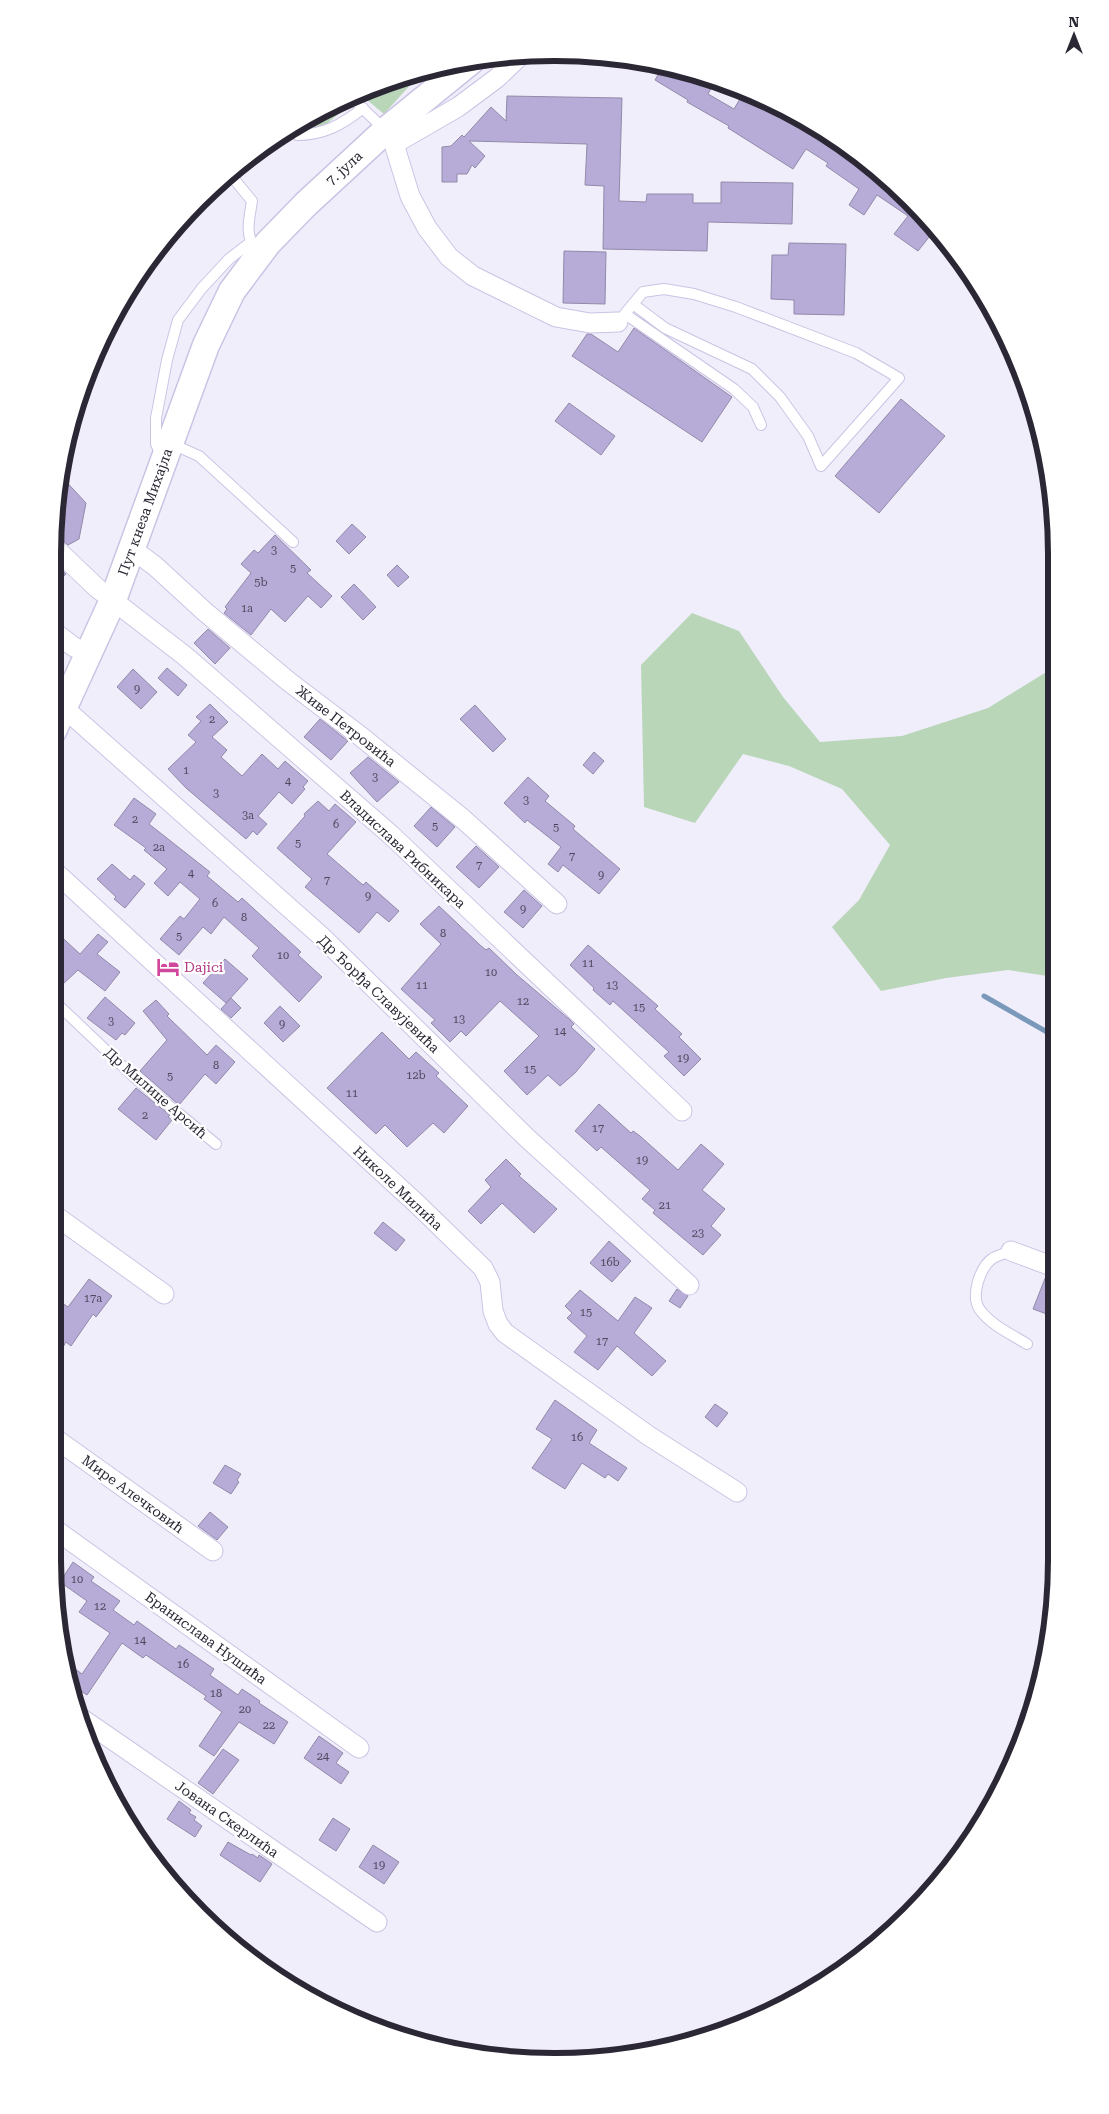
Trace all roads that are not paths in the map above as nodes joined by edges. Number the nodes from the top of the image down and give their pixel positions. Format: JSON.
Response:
{"nodes":[{"id":1,"x":513,"y":63,"type":"edge"},
{"id":2,"x":461,"y":70,"type":"edge"},
{"id":3,"x":357,"y":103,"type":"edge"},
{"id":4,"x":363,"y":108,"type":"junction"},
{"id":5,"x":296,"y":135,"type":"edge"},
{"id":6,"x":390,"y":138,"type":"junction"},
{"id":7,"x":234,"y":180,"type":"edge"},
{"id":8,"x":256,"y":247,"type":"junction"},
{"id":9,"x":232,"y":292,"type":"joint"},
{"id":10,"x":633,"y":304,"type":"junction"},
{"id":11,"x":622,"y":318,"type":"junction"},
{"id":12,"x":761,"y":425,"type":"dead end"},
{"id":13,"x":168,"y":450,"type":"junction"},
{"id":14,"x":294,"y":542,"type":"dead end"},
{"id":15,"x":132,"y":549,"type":"junction"},
{"id":16,"x":61,"y":554,"type":"edge"},
{"id":17,"x":113,"y":600,"type":"junction"},
{"id":18,"x":61,"y":637,"type":"edge"},
{"id":19,"x":89,"y":653,"type":"junction"},
{"id":20,"x":64,"y":708,"type":"junction"},
{"id":21,"x":61,"y":715,"type":"edge"},
{"id":22,"x":61,"y":877,"type":"edge"},
{"id":23,"x":557,"y":904,"type":"dead end"},
{"id":24,"x":61,"y":1008,"type":"edge"},
{"id":25,"x":682,"y":1111,"type":"dead end"},
{"id":26,"x":216,"y":1144,"type":"dead end"},
{"id":27,"x":61,"y":1220,"type":"edge"},
{"id":28,"x":1011,"y":1251,"type":"joint"},
{"id":29,"x":1048,"y":1265,"type":"edge"},
{"id":30,"x":689,"y":1285,"type":"dead end"},
{"id":31,"x":164,"y":1294,"type":"dead end"},
{"id":32,"x":1027,"y":1344,"type":"dead end"},
{"id":33,"x":61,"y":1443,"type":"edge"},
{"id":34,"x":737,"y":1492,"type":"dead end"},
{"id":35,"x":61,"y":1534,"type":"edge"},
{"id":36,"x":213,"y":1551,"type":"dead end"},
{"id":37,"x":89,"y":1724,"type":"edge"},
{"id":38,"x":359,"y":1748,"type":"dead end"},
{"id":39,"x":377,"y":1922,"type":"dead end"}],
"edges":[{"from":1,"to":6,"type":"street"},
{"from":2,"to":6,"type":"main road","name":"7. јула"},
{"from":3,"to":4,"type":"lane"},
{"from":4,"to":5,"type":"lane"},
{"from":4,"to":6,"type":"lane"},
{"from":6,"to":8,"type":"main road","name":"7. јула"},
{"from":6,"to":11,"type":"street"},
{"from":7,"to":8,"type":"lane"},
{"from":8,"to":9,"type":"main road","name":"7. јула"},
{"from":8,"to":13,"type":"lane"},
{"from":9,"to":13,"type":"main road","name":"Пут кнеза Михајла"},
{"from":10,"to":10,"type":"lane"},
{"from":10,"to":11,"type":"lane"},
{"from":11,"to":12,"type":"lane"},
{"from":13,"to":14,"type":"lane"},
{"from":13,"to":15,"type":"main road","name":"Пут кнеза Михајла"},
{"from":15,"to":17,"type":"main road","name":"Пут кнеза Михајла"},
{"from":15,"to":23,"type":"street","name":"Живе Петровића"},
{"from":16,"to":17,"type":"street","name":"Владислава Рибникара"},
{"from":17,"to":19,"type":"main road","name":"Пут кнеза Михајла"},
{"from":17,"to":25,"type":"street","name":"Владислава Рибникара"},
{"from":18,"to":19,"type":"street"},
{"from":19,"to":20,"type":"main road","name":"Пут кнеза Михајла"},
{"from":20,"to":21,"type":"main road","name":"Пут кнеза Михајла"},
{"from":20,"to":30,"type":"street","name":"Др Ђорђа Славујевића"},
{"from":22,"to":34,"type":"street","name":"Николе Милића"},
{"from":24,"to":26,"type":"lane","name":"Др Милице Арсић"},
{"from":27,"to":31,"type":"street"},
{"from":28,"to":29,"type":"street"},
{"from":28,"to":32,"type":"lane"},
{"from":33,"to":36,"type":"street","name":"Мире Алечковић"},
{"from":35,"to":38,"type":"street","name":"Бранислава Нушића"},
{"from":37,"to":39,"type":"street","name":"Јована Скерлића"}]}
